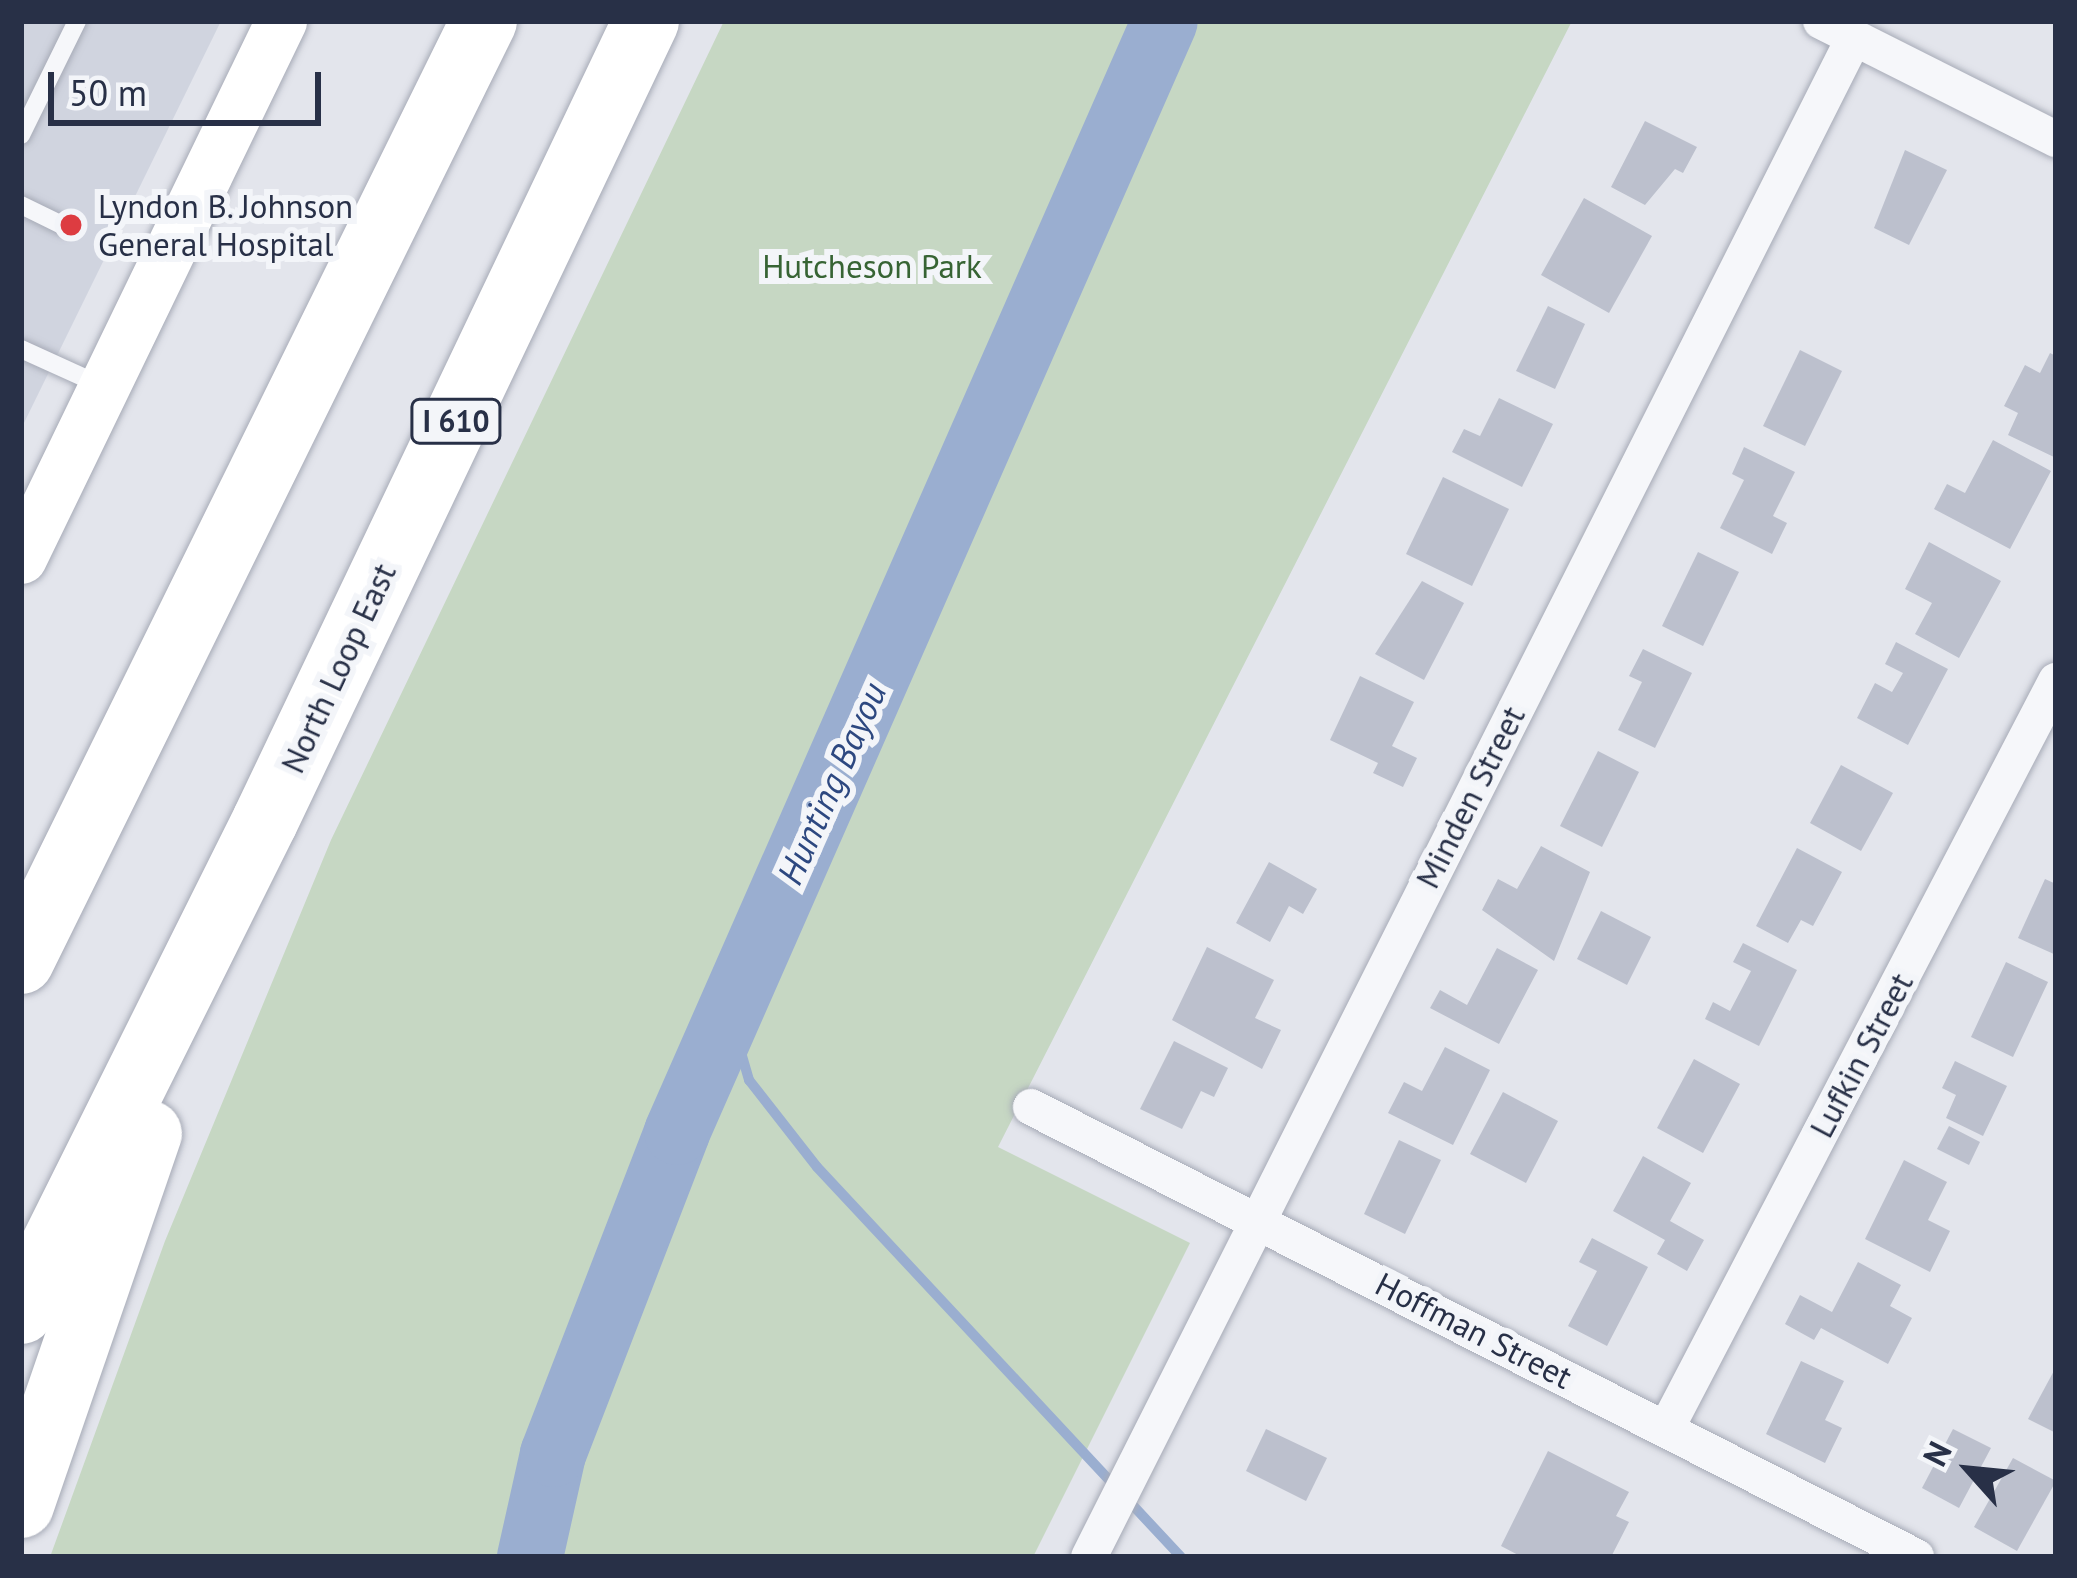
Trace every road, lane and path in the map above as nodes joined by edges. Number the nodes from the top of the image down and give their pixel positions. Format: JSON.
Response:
{"nodes":[{"id":1,"x":77,"y":21,"type":"edge"},
{"id":2,"x":280,"y":21,"type":"edge"},
{"id":3,"x":484,"y":21,"type":"edge"},
{"id":4,"x":646,"y":21,"type":"edge"},
{"id":5,"x":1821,"y":21,"type":"edge"},
{"id":6,"x":1854,"y":38,"type":"junction"},
{"id":7,"x":21,"y":135,"type":"edge"},
{"id":8,"x":2056,"y":139,"type":"edge"},
{"id":9,"x":21,"y":205,"type":"edge"},
{"id":10,"x":64,"y":226,"type":"dead end"},
{"id":11,"x":21,"y":349,"type":"edge"},
{"id":12,"x":78,"y":376,"type":"junction"},
{"id":13,"x":231,"y":534,"type":"junction"},
{"id":14,"x":21,"y":558,"type":"edge"},
{"id":15,"x":2056,"y":681,"type":"edge"},
{"id":16,"x":265,"y":821,"type":"junction"},
{"id":17,"x":21,"y":867,"type":"edge"},
{"id":18,"x":21,"y":961,"type":"edge"},
{"id":19,"x":1031,"y":1107,"type":"dead end"},
{"id":20,"x":1256,"y":1218,"type":"junction"},
{"id":21,"x":21,"y":1311,"type":"edge"},
{"id":22,"x":1666,"y":1429,"type":"junction"},
{"id":23,"x":21,"y":1504,"type":"edge"},
{"id":24,"x":1095,"y":1544,"type":"edge"},
{"id":25,"x":1916,"y":1557,"type":"edge"}],
"edges":[{"from":1,"to":7,"type":"lane"},
{"from":2,"to":12,"type":"main road"},
{"from":3,"to":13,"type":"highway"},
{"from":4,"to":16,"type":"highway","name":"North Loop East","number":"I 610"},
{"from":5,"to":6,"type":"street"},
{"from":6,"to":8,"type":"street"},
{"from":6,"to":20,"type":"street","name":"Minden Street"},
{"from":9,"to":10,"type":"lane"},
{"from":11,"to":12,"type":"lane"},
{"from":12,"to":14,"type":"main road"},
{"from":13,"to":17,"type":"highway"},
{"from":13,"to":18,"type":"highway"},
{"from":15,"to":22,"type":"street","name":"Lufkin Street"},
{"from":16,"to":21,"type":"highway","name":"North Loop East","number":"I 610"},
{"from":16,"to":23,"type":"highway"},
{"from":19,"to":20,"type":"street","name":"Hoffman Street"},
{"from":20,"to":22,"type":"street","name":"Hoffman Street"},
{"from":20,"to":24,"type":"street","name":"Minden Street"},
{"from":22,"to":25,"type":"street","name":"Hoffman Street"}]}
